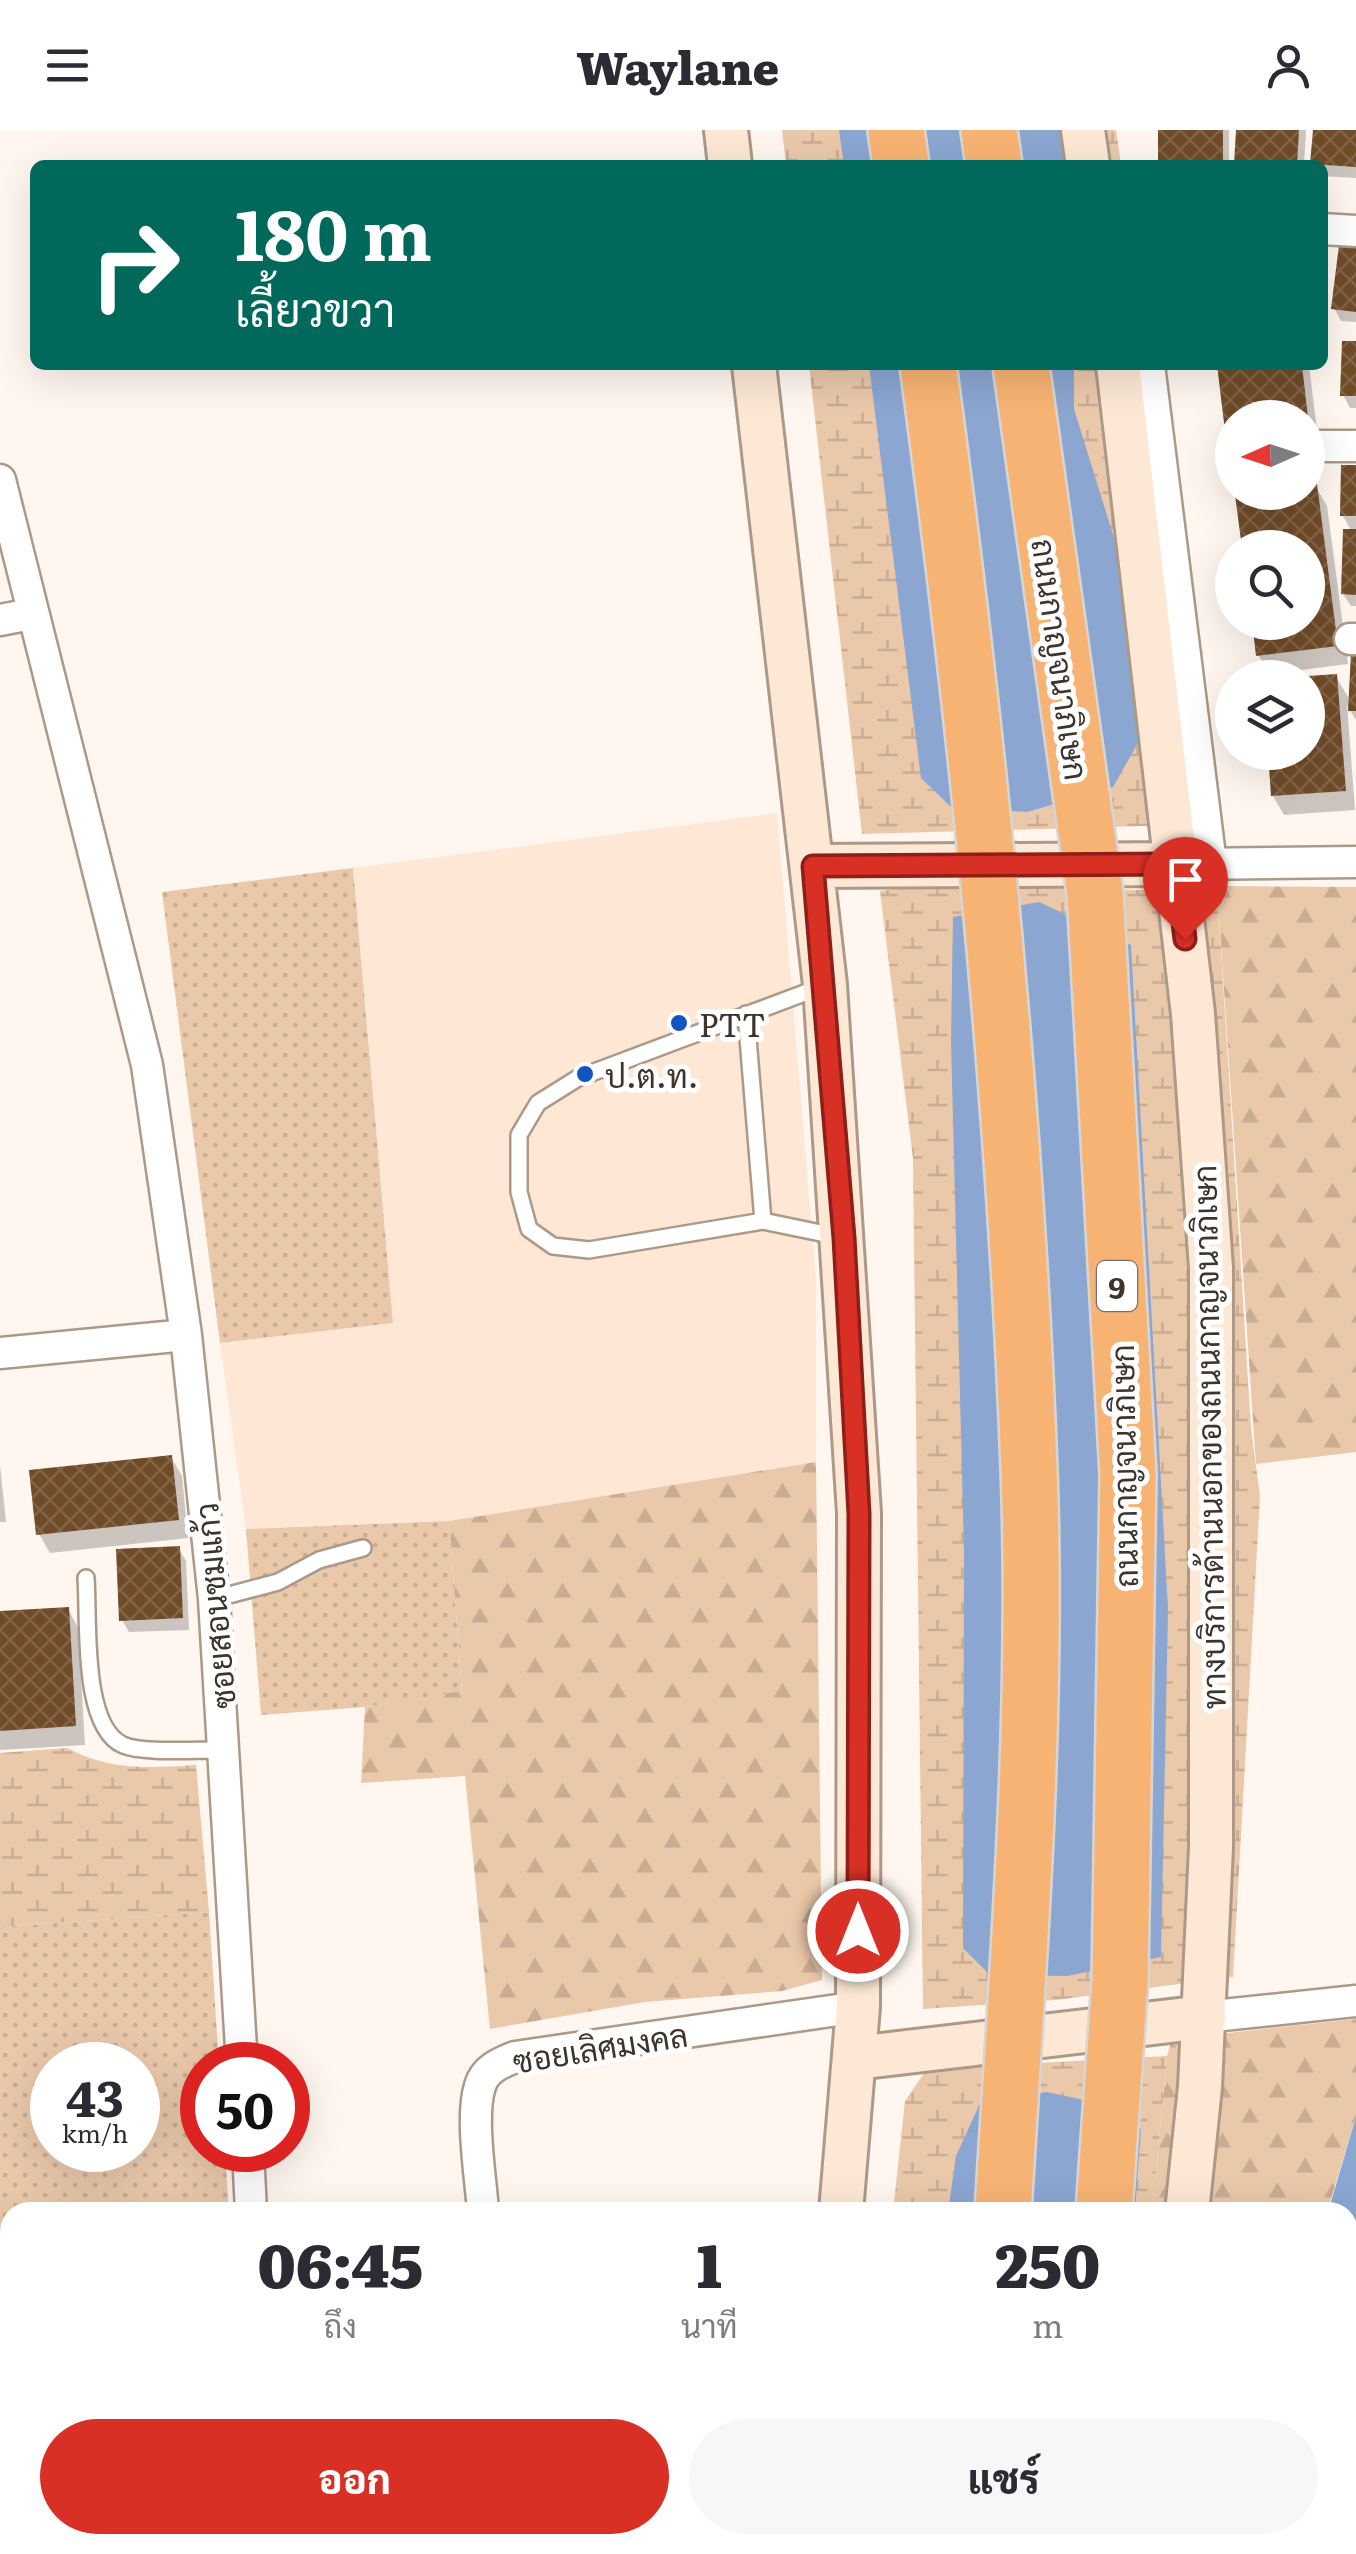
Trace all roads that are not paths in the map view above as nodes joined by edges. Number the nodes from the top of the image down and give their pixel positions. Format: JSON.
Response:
{"nodes":[{"id":1,"x":726,"y":130,"type":"edge"},
{"id":2,"x":896,"y":130,"type":"edge"},
{"id":3,"x":989,"y":130,"type":"edge"},
{"id":4,"x":1083,"y":130,"type":"edge"},
{"id":5,"x":729,"y":160,"type":"edge"},
{"id":6,"x":900,"y":160,"type":"edge"},
{"id":7,"x":993,"y":160,"type":"edge"},
{"id":8,"x":1087,"y":160,"type":"edge"},
{"id":9,"x":1328,"y":229,"type":"edge"},
{"id":10,"x":1356,"y":231,"type":"edge"},
{"id":11,"x":755,"y":370,"type":"edge"},
{"id":12,"x":929,"y":370,"type":"edge"},
{"id":13,"x":1022,"y":370,"type":"edge"},
{"id":14,"x":1119,"y":370,"type":"edge"},
{"id":15,"x":1149,"y":370,"type":"edge"},
{"id":16,"x":1325,"y":446,"type":"edge"},
{"id":17,"x":1356,"y":446,"type":"edge"},
{"id":18,"x":0,"y":480,"type":"edge"},
{"id":19,"x":31,"y":614,"type":"junction"},
{"id":20,"x":0,"y":620,"type":"edge"},
{"id":21,"x":1356,"y":862,"type":"edge"},
{"id":22,"x":1194,"y":864,"type":"junction"},
{"id":23,"x":813,"y":866,"type":"junction"},
{"id":24,"x":824,"y":985,"type":"junction"},
{"id":25,"x":746,"y":1014,"type":"junction"},
{"id":26,"x":763,"y":1222,"type":"junction"},
{"id":27,"x":844,"y":1238,"type":"junction"},
{"id":28,"x":186,"y":1335,"type":"junction"},
{"id":29,"x":0,"y":1353,"type":"edge"},
{"id":30,"x":363,"y":1548,"type":"dead end"},
{"id":31,"x":86,"y":1578,"type":"dead end"},
{"id":32,"x":214,"y":1599,"type":"junction"},
{"id":33,"x":224,"y":1750,"type":"junction"},
{"id":34,"x":1356,"y":2001,"type":"edge"},
{"id":35,"x":858,"y":2007,"type":"junction"},
{"id":36,"x":1204,"y":2017,"type":"junction"},
{"id":37,"x":241,"y":2042,"type":"edge"},
{"id":38,"x":856,"y":2058,"type":"junction"},
{"id":39,"x":249,"y":2172,"type":"edge"},
{"id":40,"x":251,"y":2202,"type":"edge"},
{"id":41,"x":483,"y":2202,"type":"edge"},
{"id":42,"x":842,"y":2202,"type":"edge"},
{"id":43,"x":1005,"y":2202,"type":"edge"},
{"id":44,"x":1105,"y":2202,"type":"edge"},
{"id":45,"x":1188,"y":2202,"type":"edge"}],
"edges":[{"from":1,"to":5,"type":"main road"},
{"from":2,"to":6,"type":"highway"},
{"from":3,"to":7,"type":"highway"},
{"from":4,"to":8,"type":"main road"},
{"from":9,"to":10,"type":"street"},
{"from":11,"to":23,"type":"main road"},
{"from":12,"to":43,"type":"highway","bridge":true},
{"from":13,"to":44,"type":"highway","name":"ถนนกาญจนาภิเษก","number":"9","bridge":true},
{"from":14,"to":22,"type":"main road","name":"ทางบริการด้านนอกของถนนกาญจนาภิเษก"},
{"from":15,"to":22,"type":"street"},
{"from":16,"to":17,"type":"street"},
{"from":18,"to":19,"type":"street","name":"ซอยสอนชมแก้ว"},
{"from":19,"to":20,"type":"street"},
{"from":19,"to":28,"type":"street","name":"ซอยสอนชมแก้ว"},
{"from":21,"to":22,"type":"street"},
{"from":22,"to":23,"type":"main road"},
{"from":22,"to":36,"type":"main road","name":"ทางบริการด้านนอกของถนนกาญจนาภิเษก"},
{"from":23,"to":24,"type":"main road"},
{"from":24,"to":25,"type":"lane"},
{"from":24,"to":27,"type":"main road"},
{"from":25,"to":26,"type":"lane"},
{"from":25,"to":26,"type":"lane"},
{"from":26,"to":27,"type":"lane"},
{"from":27,"to":35,"type":"main road"},
{"from":28,"to":29,"type":"street"},
{"from":28,"to":32,"type":"street","name":"ซอยสอนชมแก้ว"},
{"from":30,"to":32,"type":"lane"},
{"from":31,"to":33,"type":"lane"},
{"from":32,"to":33,"type":"street","name":"ซอยสอนชมแก้ว"},
{"from":33,"to":37,"type":"street","name":"ซอยสอนชมแก้ว"},
{"from":34,"to":36,"type":"street"},
{"from":35,"to":38,"type":"main road"},
{"from":35,"to":41,"type":"street","name":"ซอยเลิศมงคล"},
{"from":36,"to":38,"type":"main road"},
{"from":36,"to":45,"type":"main road","name":"ทางบริการด้านนอกของถนนกาญจนาภิเษก"},
{"from":38,"to":42,"type":"main road"},
{"from":39,"to":40,"type":"street"}]}
